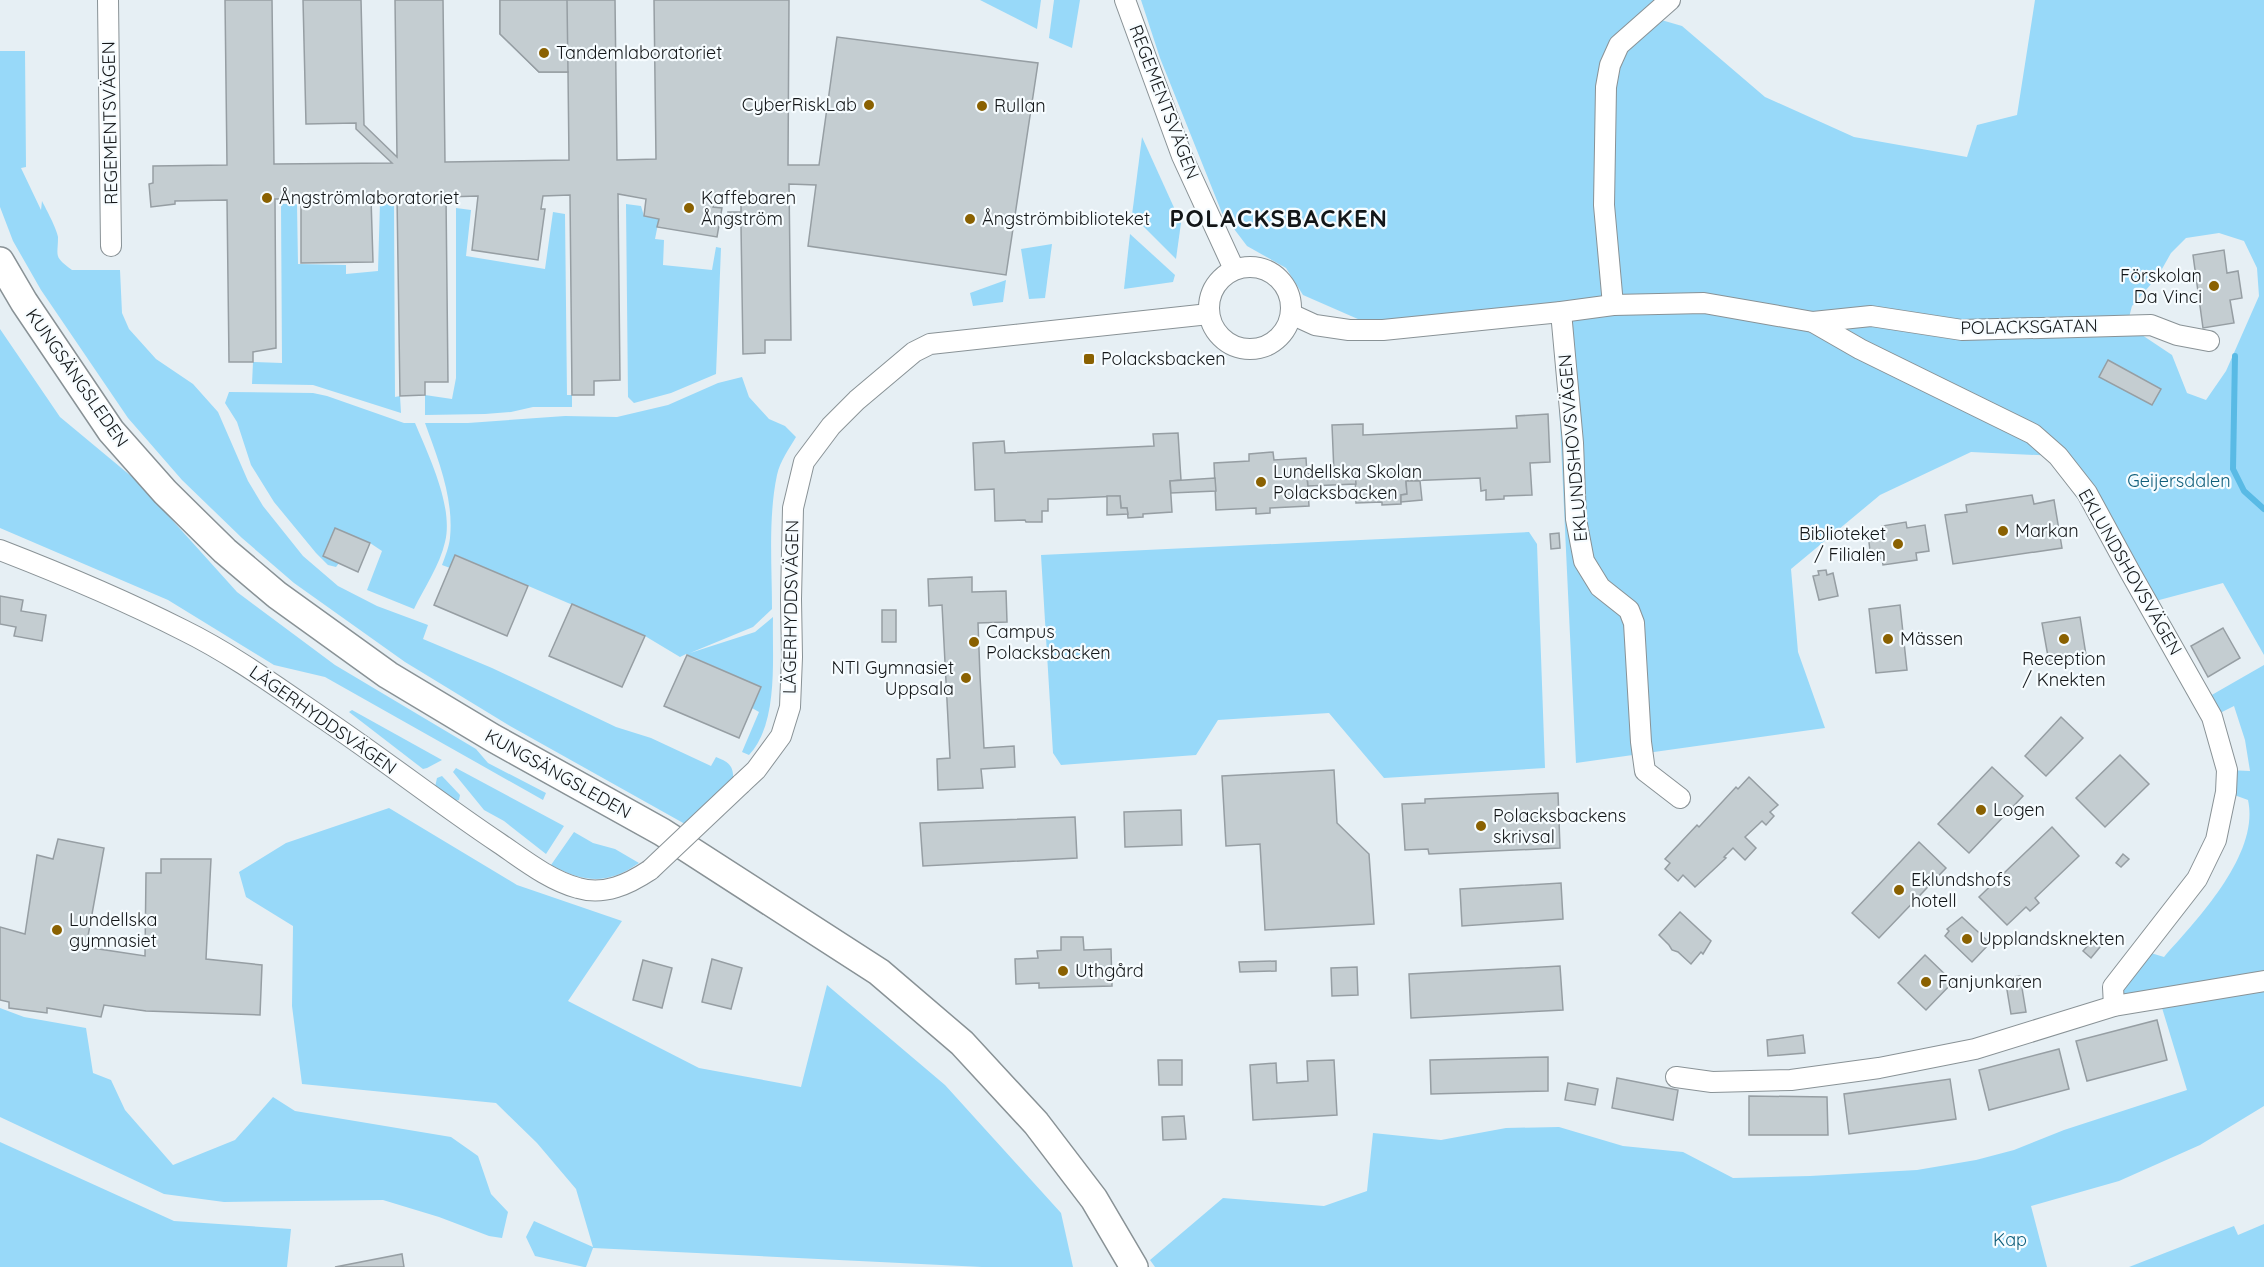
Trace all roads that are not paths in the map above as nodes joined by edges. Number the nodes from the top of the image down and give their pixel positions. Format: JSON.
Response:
{"nodes":[{"id":1,"x":108,"y":0,"type":"edge"},
{"id":2,"x":1125,"y":0,"type":"edge"},
{"id":3,"x":1670,"y":0,"type":"edge"},
{"id":4,"x":111,"y":246,"type":"dead end"},
{"id":5,"x":0,"y":261,"type":"edge"},
{"id":6,"x":1234,"y":269,"type":"junction"},
{"id":7,"x":1613,"y":305,"type":"junction"},
{"id":8,"x":1561,"y":312,"type":"junction"},
{"id":9,"x":1209,"y":314,"type":"junction"},
{"id":10,"x":1291,"y":314,"type":"junction"},
{"id":11,"x":1813,"y":322,"type":"junction"},
{"id":12,"x":2209,"y":341,"type":"dead end"},
{"id":13,"x":0,"y":550,"type":"edge"},
{"id":14,"x":1680,"y":798,"type":"dead end"},
{"id":15,"x":2264,"y":981,"type":"edge"},
{"id":16,"x":2114,"y":1006,"type":"junction"},
{"id":17,"x":1676,"y":1077,"type":"dead end"},
{"id":18,"x":1129,"y":1257,"type":"edge"}],
"edges":[{"from":1,"to":4,"type":"street","name":"REGEMENTSVÄGEN"},
{"from":2,"to":6,"type":"street","name":"REGEMENTSVÄGEN"},
{"from":3,"to":7,"type":"street"},
{"from":5,"to":18,"type":"main road","name":"KUNGSÄNGSLEDEN"},
{"from":6,"to":9,"type":"street"},
{"from":6,"to":10,"type":"street"},
{"from":7,"to":8,"type":"street","name":"EKLUNDSHOVSVÄGEN"},
{"from":7,"to":11,"type":"street","name":"EKLUNDSHOVSVÄGEN"},
{"from":8,"to":10,"type":"street","name":"EKLUNDSHOVSVÄGEN"},
{"from":8,"to":14,"type":"street","name":"EKLUNDSHOVSVÄGEN"},
{"from":9,"to":10,"type":"street"},
{"from":9,"to":13,"type":"street","name":"LÄGERHYDDSVÄGEN","bridge":true},
{"from":11,"to":12,"type":"street","name":"POLACKSGATAN"},
{"from":11,"to":16,"type":"street","name":"EKLUNDSHOVSVÄGEN"},
{"from":15,"to":16,"type":"street"},
{"from":16,"to":17,"type":"street"}]}
